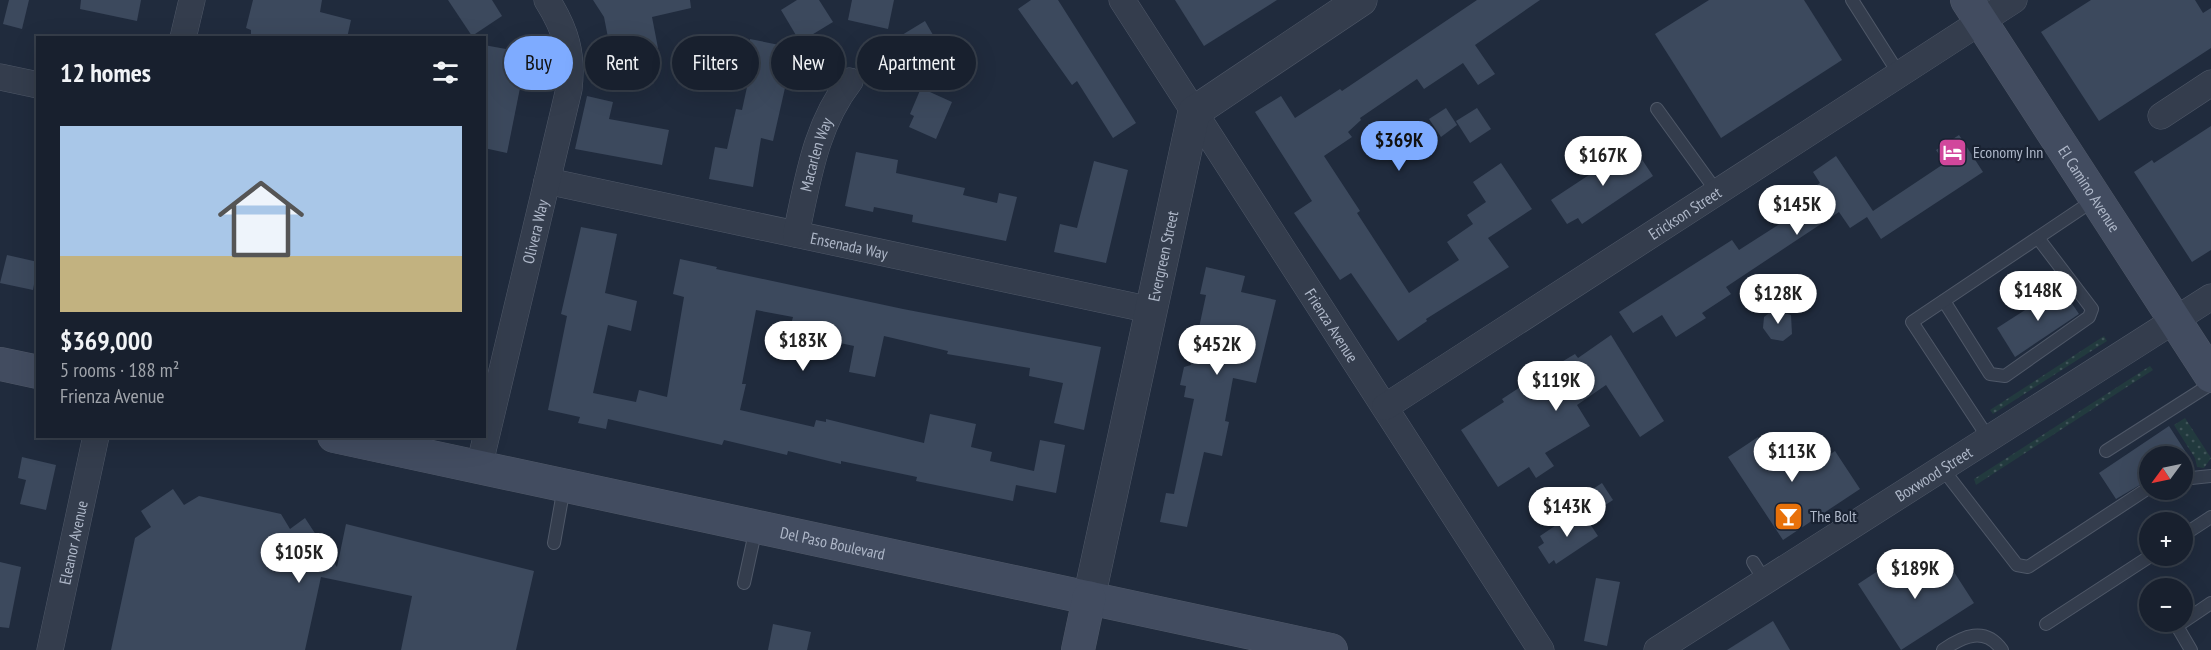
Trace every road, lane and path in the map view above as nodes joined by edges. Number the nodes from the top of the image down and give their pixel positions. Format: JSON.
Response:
{"nodes":[{"id":1,"x":192,"y":0,"type":"edge"},
{"id":2,"x":547,"y":0,"type":"edge"},
{"id":3,"x":1122,"y":0,"type":"edge"},
{"id":4,"x":1852,"y":0,"type":"edge"},
{"id":5,"x":2014,"y":0,"type":"edge"},
{"id":6,"x":1346,"y":4,"type":"edge"},
{"id":7,"x":1974,"y":11,"type":"edge"},
{"id":8,"x":183,"y":36,"type":"edge"},
{"id":9,"x":1899,"y":74,"type":"junction"},
{"id":10,"x":0,"y":77,"type":"edge"},
{"id":11,"x":850,"y":81,"type":"dead end"},
{"id":12,"x":2211,"y":83,"type":"edge"},
{"id":13,"x":36,"y":85,"type":"edge"},
{"id":14,"x":1657,"y":109,"type":"dead end"},
{"id":15,"x":1194,"y":112,"type":"junction"},
{"id":16,"x":2161,"y":116,"type":"dead end"},
{"id":17,"x":547,"y":181,"type":"junction"},
{"id":18,"x":1717,"y":192,"type":"junction"},
{"id":19,"x":2096,"y":199,"type":"junction"},
{"id":20,"x":796,"y":234,"type":"junction"},
{"id":21,"x":2038,"y":238,"type":"junction"},
{"id":22,"x":2211,"y":297,"type":"edge"},
{"id":23,"x":1944,"y":301,"type":"junction"},
{"id":24,"x":1151,"y":310,"type":"junction"},
{"id":25,"x":2175,"y":320,"type":"junction"},
{"id":26,"x":0,"y":364,"type":"edge"},
{"id":27,"x":36,"y":372,"type":"edge"},
{"id":28,"x":2211,"y":376,"type":"edge"},
{"id":29,"x":2211,"y":384,"type":"edge"},
{"id":30,"x":1385,"y":407,"type":"junction"},
{"id":31,"x":96,"y":438,"type":"edge"},
{"id":32,"x":342,"y":438,"type":"edge"},
{"id":33,"x":486,"y":438,"type":"edge"},
{"id":34,"x":486,"y":438,"type":"edge"},
{"id":35,"x":1989,"y":439,"type":"junction"},
{"id":36,"x":2106,"y":451,"type":"dead end"},
{"id":37,"x":479,"y":467,"type":"junction"},
{"id":38,"x":1942,"y":468,"type":"junction"},
{"id":39,"x":2211,"y":476,"type":"edge"},
{"id":40,"x":2193,"y":478,"type":"edge"},
{"id":41,"x":564,"y":486,"type":"junction"},
{"id":42,"x":2139,"y":494,"type":"edge"},
{"id":43,"x":2211,"y":517,"type":"edge"},
{"id":44,"x":757,"y":527,"type":"junction"},
{"id":45,"x":2193,"y":529,"type":"edge"},
{"id":46,"x":554,"y":543,"type":"dead end"},
{"id":47,"x":2139,"y":563,"type":"edge"},
{"id":48,"x":744,"y":583,"type":"dead end"},
{"id":49,"x":1089,"y":598,"type":"junction"},
{"id":50,"x":2211,"y":603,"type":"edge"},
{"id":51,"x":2046,"y":624,"type":"dead end"},
{"id":52,"x":50,"y":650,"type":"edge"},
{"id":53,"x":1078,"y":650,"type":"edge"},
{"id":54,"x":1331,"y":650,"type":"edge"},
{"id":55,"x":1541,"y":650,"type":"edge"},
{"id":56,"x":1658,"y":650,"type":"edge"},
{"id":57,"x":1943,"y":650,"type":"edge"},
{"id":58,"x":2001,"y":650,"type":"edge"},
{"id":59,"x":2191,"y":650,"type":"edge"}],
"edges":[{"from":1,"to":8,"type":"street"},
{"from":2,"to":17,"type":"street","name":"Olivera Way"},
{"from":3,"to":15,"type":"street","name":"Frienza Avenue"},
{"from":4,"to":9,"type":"lane"},
{"from":5,"to":7,"type":"street","name":"Erickson Street"},
{"from":6,"to":15,"type":"street"},
{"from":7,"to":9,"type":"street","name":"Erickson Street"},
{"from":7,"to":19,"type":"main road","name":"El Camino Avenue"},
{"from":9,"to":18,"type":"street","name":"Erickson Street"},
{"from":10,"to":13,"type":"street"},
{"from":11,"to":20,"type":"street","name":"Macarlen Way"},
{"from":12,"to":16,"type":"street"},
{"from":14,"to":18,"type":"lane"},
{"from":15,"to":24,"type":"street","name":"Evergreen Street"},
{"from":15,"to":30,"type":"street","name":"Frienza Avenue"},
{"from":17,"to":20,"type":"street","name":"Ensenada Way"},
{"from":17,"to":34,"type":"street","name":"Olivera Way"},
{"from":18,"to":30,"type":"street","name":"Erickson Street"},
{"from":19,"to":21,"type":"lane"},
{"from":19,"to":25,"type":"main road","name":"El Camino Avenue"},
{"from":20,"to":24,"type":"street","name":"Ensenada Way"},
{"from":21,"to":23,"type":"lane"},
{"from":21,"to":23,"type":"lane"},
{"from":22,"to":25,"type":"street","name":"Boxwood Street"},
{"from":23,"to":35,"type":"lane"},
{"from":24,"to":49,"type":"street","name":"Evergreen Street"},
{"from":25,"to":28,"type":"main road","name":"El Camino Avenue"},
{"from":25,"to":35,"type":"street","name":"Boxwood Street"},
{"from":26,"to":27,"type":"main road"},
{"from":29,"to":36,"type":"lane"},
{"from":30,"to":55,"type":"street","name":"Frienza Avenue"},
{"from":31,"to":52,"type":"street","name":"Eleanor Avenue"},
{"from":32,"to":37,"type":"main road","name":"Del Paso Boulevard"},
{"from":33,"to":37,"type":"street","name":"Olivera Way"},
{"from":35,"to":38,"type":"street","name":"Boxwood Street"},
{"from":37,"to":41,"type":"main road","name":"Del Paso Boulevard"},
{"from":38,"to":42,"type":"lane"},
{"from":38,"to":56,"type":"street","name":"Boxwood Street"},
{"from":39,"to":40,"type":"lane"},
{"from":41,"to":44,"type":"main road","name":"Del Paso Boulevard"},
{"from":41,"to":46,"type":"lane"},
{"from":43,"to":45,"type":"lane"},
{"from":44,"to":48,"type":"lane"},
{"from":44,"to":49,"type":"main road","name":"Del Paso Boulevard"},
{"from":47,"to":51,"type":"lane"},
{"from":49,"to":53,"type":"main road"},
{"from":49,"to":54,"type":"main road","name":"Del Paso Boulevard"},
{"from":50,"to":59,"type":"lane"},
{"from":57,"to":58,"type":"lane"}]}
